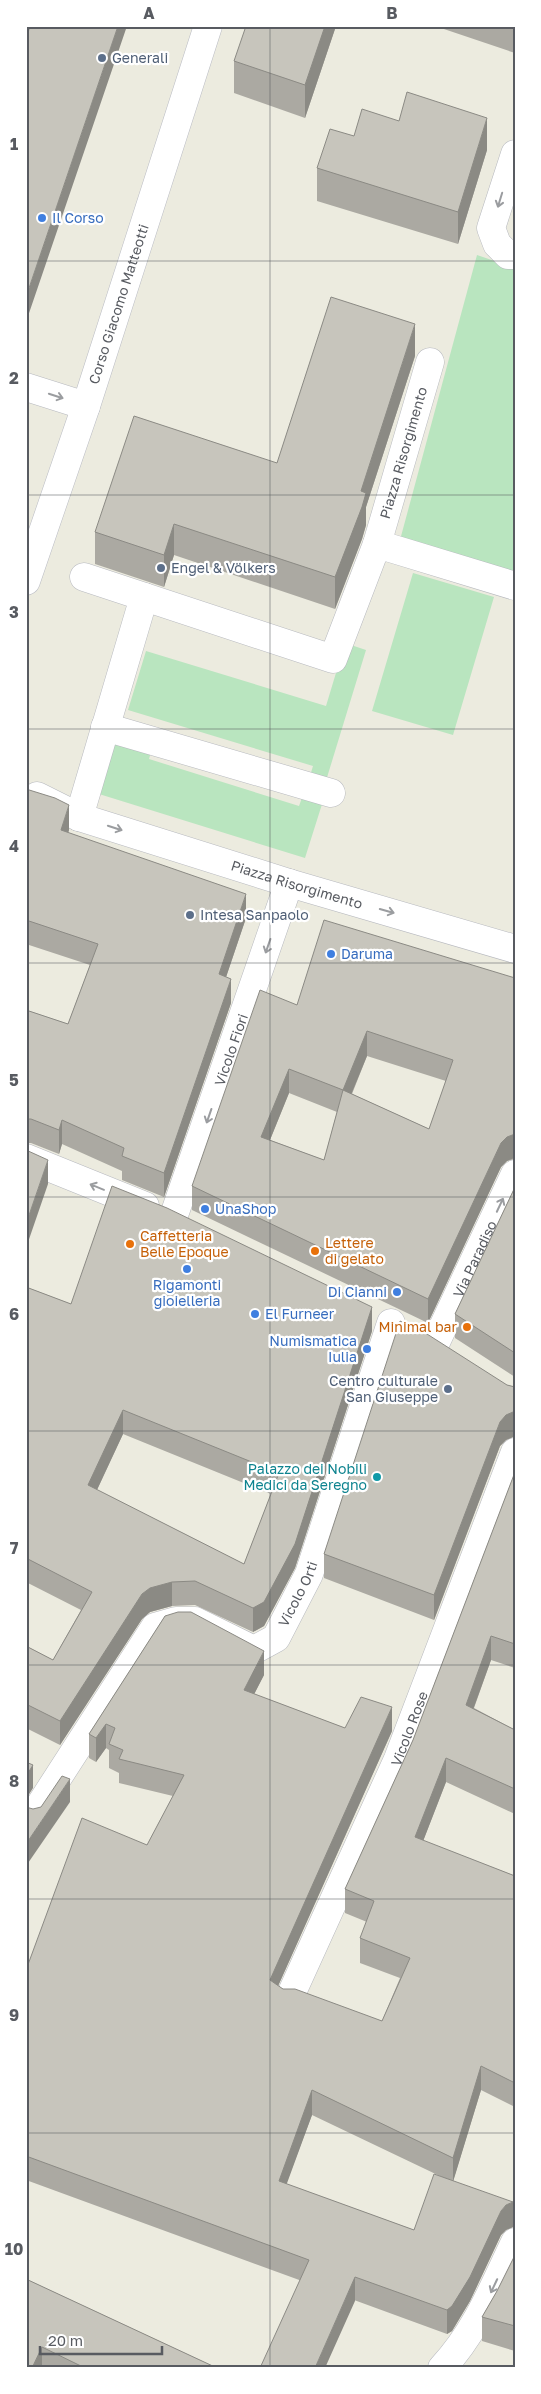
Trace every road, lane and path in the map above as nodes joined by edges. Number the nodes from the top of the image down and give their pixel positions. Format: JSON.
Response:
{"nodes":[{"id":1,"x":208,"y":26,"type":"edge"},
{"id":2,"x":515,"y":154,"type":"edge"},
{"id":3,"x":515,"y":255,"type":"edge"},
{"id":4,"x":430,"y":362,"type":"dead end"},
{"id":5,"x":26,"y":387,"type":"edge"},
{"id":6,"x":86,"y":406,"type":"junction"},
{"id":7,"x":377,"y":544,"type":"junction"},
{"id":8,"x":84,"y":577,"type":"dead end"},
{"id":9,"x":26,"y":581,"type":"edge"},
{"id":10,"x":515,"y":586,"type":"edge"},
{"id":11,"x":144,"y":598,"type":"junction"},
{"id":12,"x":105,"y":727,"type":"junction"},
{"id":13,"x":331,"y":793,"type":"dead end"},
{"id":14,"x":37,"y":796,"type":"edge"},
{"id":15,"x":79,"y":817,"type":"junction"},
{"id":16,"x":290,"y":883,"type":"junction"},
{"id":17,"x":515,"y":949,"type":"edge"},
{"id":18,"x":26,"y":1158,"type":"edge"},
{"id":19,"x":515,"y":1174,"type":"edge"},
{"id":20,"x":173,"y":1218,"type":"junction"},
{"id":21,"x":199,"y":1230,"type":"edge"},
{"id":22,"x":367,"y":1311,"type":"edge"},
{"id":23,"x":391,"y":1322,"type":"junction"},
{"id":24,"x":435,"y":1344,"type":"junction"},
{"id":25,"x":459,"y":1360,"type":"edge"},
{"id":26,"x":515,"y":1452,"type":"edge"},
{"id":27,"x":33,"y":1816,"type":"edge"},
{"id":28,"x":289,"y":1999,"type":"edge"},
{"id":29,"x":515,"y":2242,"type":"edge"},
{"id":30,"x":442,"y":2368,"type":"edge"}],
"edges":[{"from":1,"to":6,"type":"street","name":"Corso Giacomo Matteotti"},
{"from":2,"to":3,"type":"street","one_way":true},
{"from":4,"to":7,"type":"street","name":"Piazza Risorgimento"},
{"from":5,"to":6,"type":"street","one_way":true},
{"from":6,"to":9,"type":"street","name":"Corso Giacomo Matteotti"},
{"from":7,"to":10,"type":"street"},
{"from":7,"to":11,"type":"street","name":"Piazza Risorgimento"},
{"from":8,"to":11,"type":"street","name":"Piazza Risorgimento"},
{"from":11,"to":12,"type":"street"},
{"from":12,"to":13,"type":"street"},
{"from":12,"to":15,"type":"street"},
{"from":14,"to":15,"type":"street","name":"Piazza Risorgimento"},
{"from":15,"to":16,"type":"street","name":"Piazza Risorgimento","one_way":true},
{"from":16,"to":17,"type":"street","name":"Piazza Risorgimento","one_way":true},
{"from":16,"to":20,"type":"street","name":"Vicolo Fiori","one_way":true},
{"from":20,"to":18,"type":"street","one_way":true},
{"from":24,"to":19,"type":"street","name":"Via Paradiso","one_way":true},
{"from":20,"to":21,"type":"street"},
{"from":22,"to":23,"type":"street"},
{"from":23,"to":24,"type":"street"},
{"from":23,"to":27,"type":"street","name":"Vicolo Orti"},
{"from":24,"to":25,"type":"street"},
{"from":26,"to":28,"type":"street","name":"Vicolo Rose"},
{"from":29,"to":30,"type":"street","one_way":true}]}
